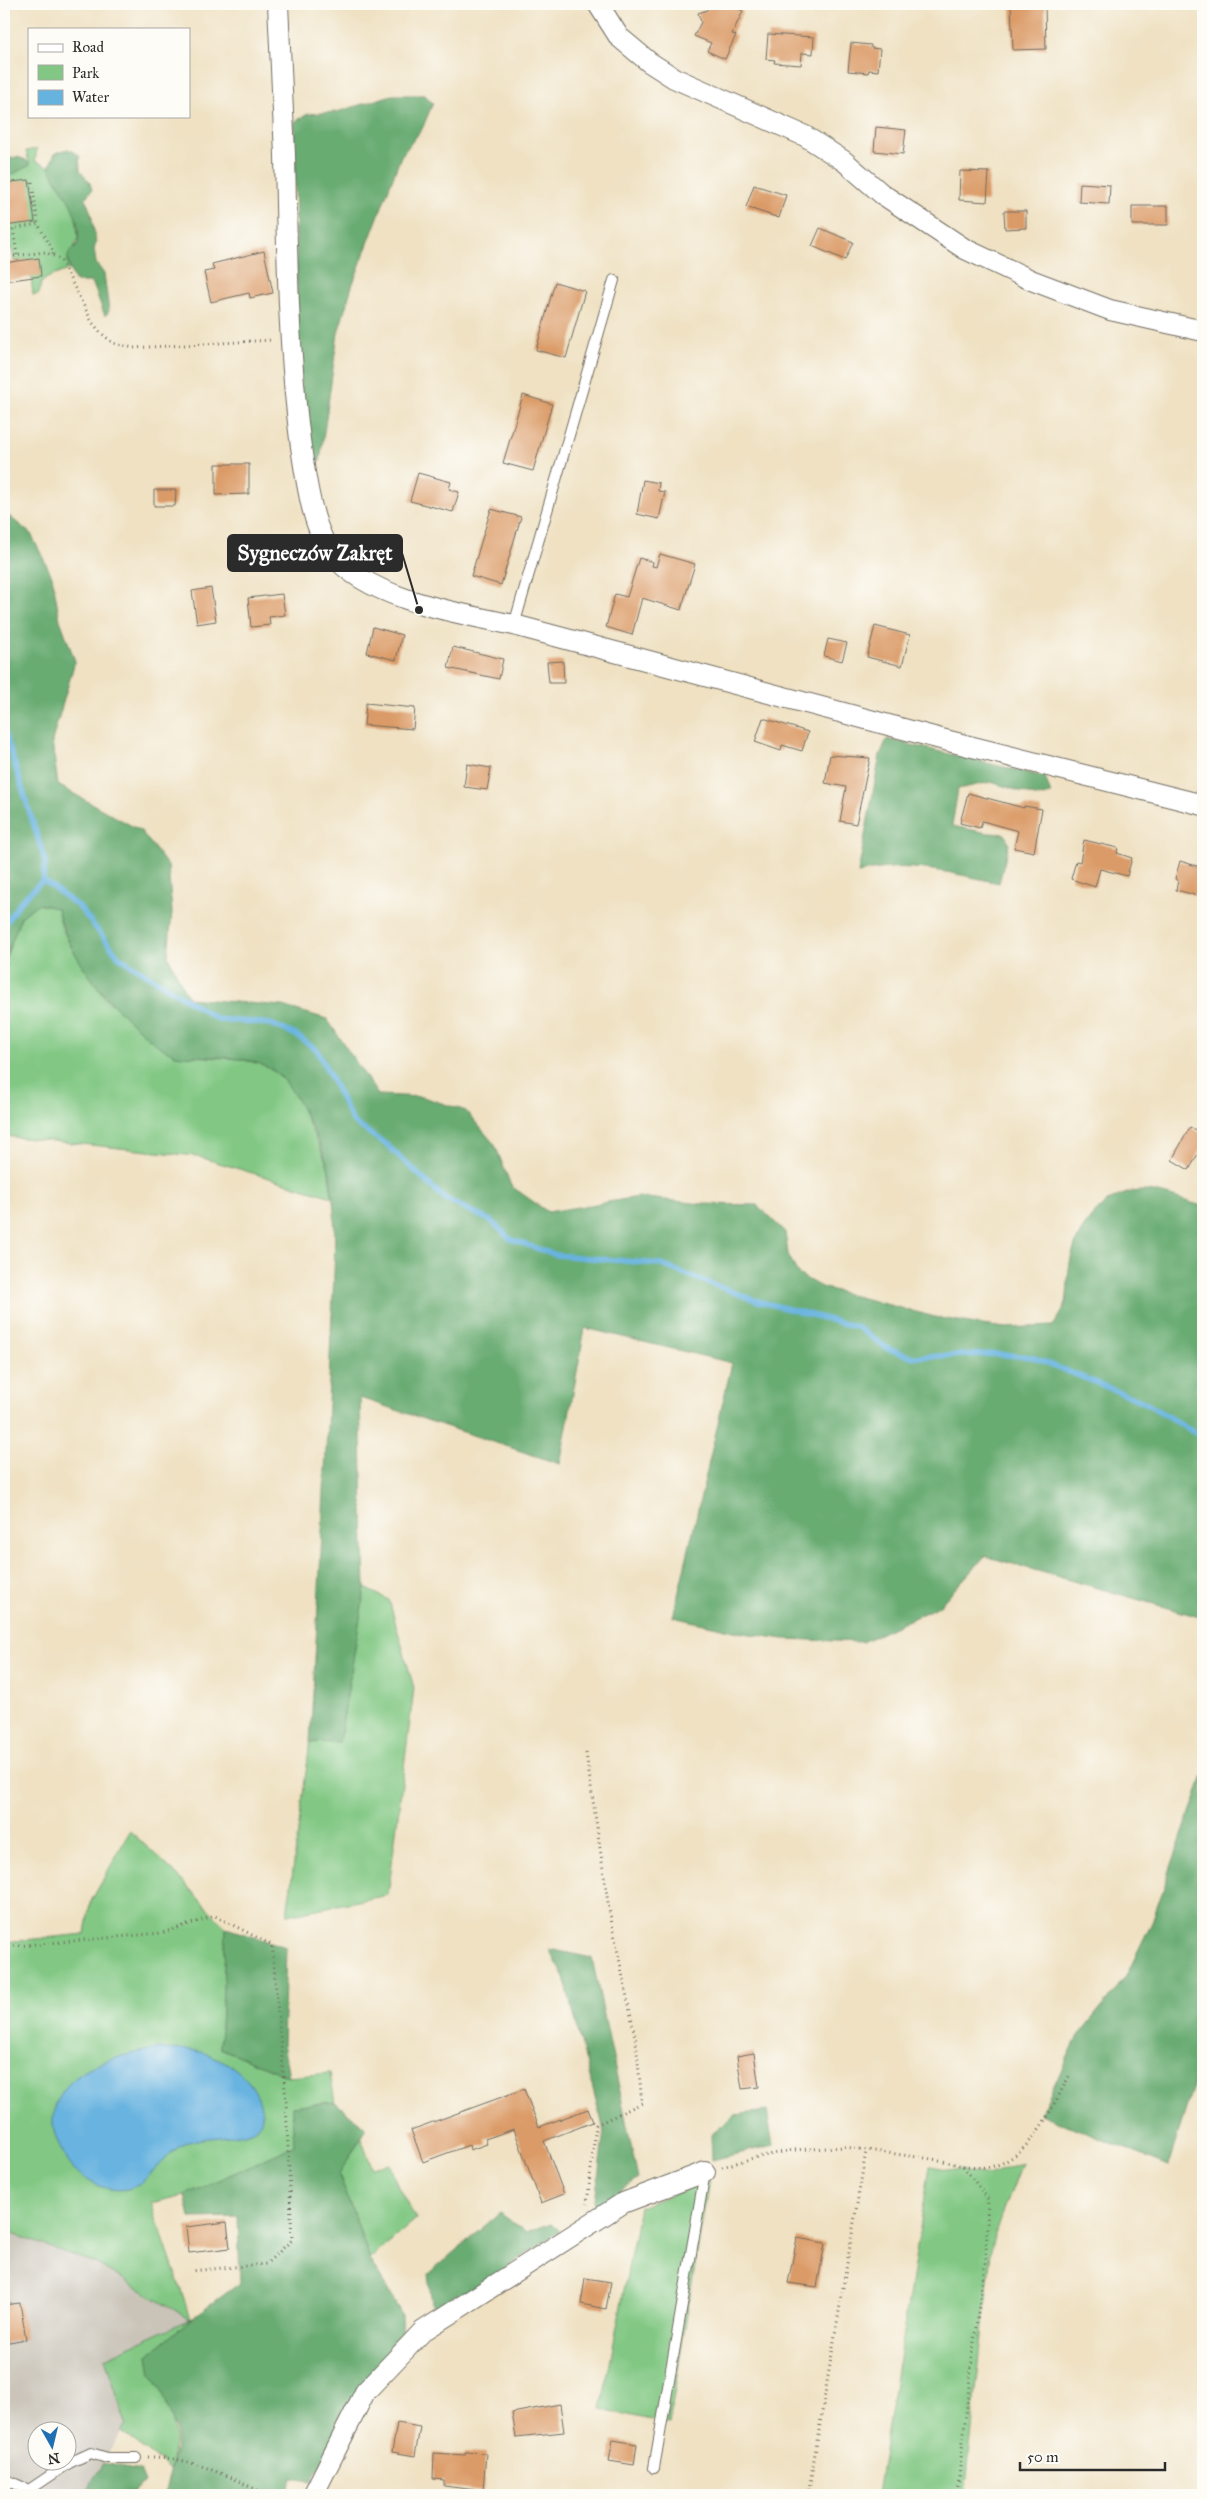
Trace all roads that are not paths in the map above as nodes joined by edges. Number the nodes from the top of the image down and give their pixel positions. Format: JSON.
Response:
{"nodes":[{"id":1,"x":278,"y":4,"type":"edge"},
{"id":2,"x":598,"y":4,"type":"edge"},
{"id":3,"x":614,"y":280,"type":"dead end"},
{"id":4,"x":1203,"y":331,"type":"edge"},
{"id":5,"x":514,"y":625,"type":"junction"},
{"id":6,"x":1203,"y":805,"type":"edge"},
{"id":7,"x":705,"y":2172,"type":"joint"},
{"id":8,"x":136,"y":2458,"type":"road end"},
{"id":9,"x":654,"y":2468,"type":"dead end"},
{"id":10,"x":4,"y":2479,"type":"edge"},
{"id":11,"x":313,"y":2495,"type":"edge"}],
"edges":[{"from":1,"to":5,"type":"street"},
{"from":2,"to":4,"type":"street"},
{"from":3,"to":5,"type":"lane"},
{"from":5,"to":6,"type":"street"},
{"from":7,"to":9,"type":"lane"},
{"from":7,"to":11,"type":"street"},
{"from":8,"to":10,"type":"lane"}]}
